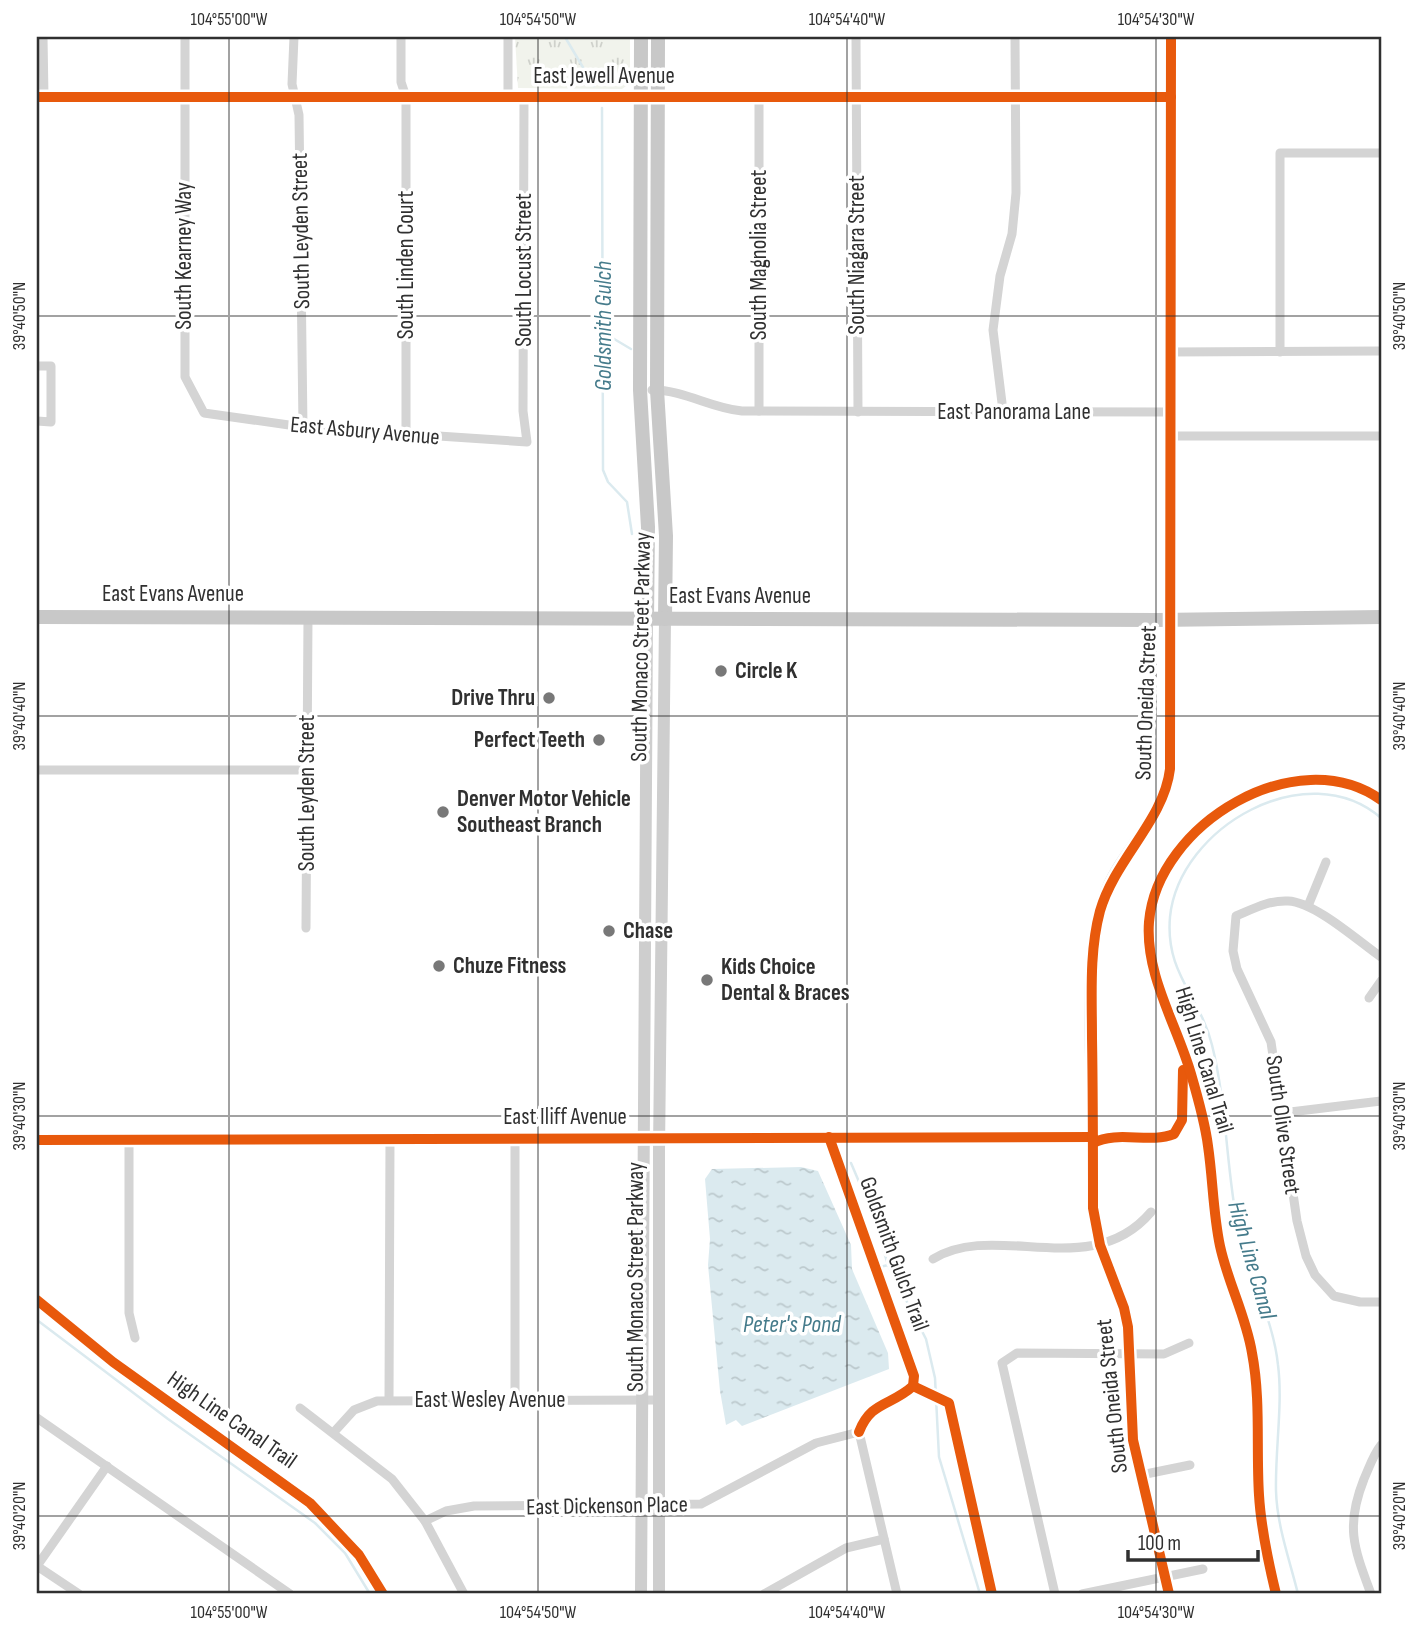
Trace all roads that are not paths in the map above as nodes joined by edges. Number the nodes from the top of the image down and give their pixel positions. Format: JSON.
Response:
{"nodes":[{"id":1,"x":43,"y":37,"type":"edge"},
{"id":2,"x":185,"y":37,"type":"edge"},
{"id":3,"x":293,"y":37,"type":"edge"},
{"id":4,"x":401,"y":37,"type":"edge"},
{"id":5,"x":508,"y":37,"type":"edge"},
{"id":6,"x":640,"y":37,"type":"edge"},
{"id":7,"x":658,"y":37,"type":"edge"},
{"id":8,"x":856,"y":37,"type":"edge"},
{"id":9,"x":1015,"y":37,"type":"edge"},
{"id":10,"x":1171,"y":37,"type":"edge"},
{"id":11,"x":184,"y":95,"type":"junction"},
{"id":12,"x":295,"y":96,"type":"junction"},
{"id":13,"x":508,"y":96,"type":"junction"},
{"id":14,"x":524,"y":96,"type":"junction"},
{"id":15,"x":41,"y":97,"type":"edge"},
{"id":16,"x":406,"y":97,"type":"junction"},
{"id":17,"x":658,"y":97,"type":"junction"},
{"id":18,"x":856,"y":97,"type":"junction"},
{"id":19,"x":1014,"y":97,"type":"junction"},
{"id":20,"x":1171,"y":97,"type":"junction"},
{"id":21,"x":640,"y":98,"type":"junction"},
{"id":22,"x":760,"y":98,"type":"junction"},
{"id":23,"x":1381,"y":153,"type":"edge"},
{"id":24,"x":1381,"y":351,"type":"edge"},
{"id":25,"x":1170,"y":352,"type":"junction"},
{"id":26,"x":1280,"y":352,"type":"junction"},
{"id":27,"x":37,"y":366,"type":"edge"},
{"id":28,"x":640,"y":390,"type":"junction"},
{"id":29,"x":657,"y":390,"type":"junction"},
{"id":30,"x":759,"y":411,"type":"junction"},
{"id":31,"x":1003,"y":411,"type":"junction"},
{"id":32,"x":858,"y":412,"type":"junction"},
{"id":33,"x":1170,"y":412,"type":"junction"},
{"id":34,"x":204,"y":413,"type":"joint"},
{"id":35,"x":37,"y":421,"type":"edge"},
{"id":36,"x":303,"y":427,"type":"junction"},
{"id":37,"x":406,"y":434,"type":"junction"},
{"id":38,"x":1170,"y":436,"type":"junction"},
{"id":39,"x":1381,"y":436,"type":"edge"},
{"id":40,"x":527,"y":442,"type":"joint"},
{"id":41,"x":37,"y":617,"type":"edge"},
{"id":42,"x":308,"y":617,"type":"junction"},
{"id":43,"x":1381,"y":617,"type":"edge"},
{"id":44,"x":1360,"y":618,"type":"junction"},
{"id":45,"x":647,"y":619,"type":"junction"},
{"id":46,"x":665,"y":619,"type":"junction"},
{"id":47,"x":1170,"y":620,"type":"junction"},
{"id":48,"x":1381,"y":624,"type":"edge"},
{"id":49,"x":37,"y":770,"type":"edge"},
{"id":50,"x":307,"y":770,"type":"junction"},
{"id":51,"x":1326,"y":862,"type":"dead end"},
{"id":52,"x":1308,"y":906,"type":"junction"},
{"id":53,"x":306,"y":928,"type":"dead end"},
{"id":54,"x":1381,"y":957,"type":"edge"},
{"id":55,"x":1381,"y":981,"type":"edge"},
{"id":56,"x":1369,"y":998,"type":"dead end"},
{"id":57,"x":1381,"y":1101,"type":"edge"},
{"id":58,"x":1282,"y":1113,"type":"junction"},
{"id":59,"x":1093,"y":1137,"type":"junction"},
{"id":60,"x":642,"y":1138,"type":"junction"},
{"id":61,"x":659,"y":1138,"type":"junction"},
{"id":62,"x":129,"y":1139,"type":"junction"},
{"id":63,"x":390,"y":1139,"type":"junction"},
{"id":64,"x":515,"y":1139,"type":"junction"},
{"id":65,"x":37,"y":1140,"type":"edge"},
{"id":66,"x":1151,"y":1212,"type":"dead end"},
{"id":67,"x":1100,"y":1245,"type":"junction"},
{"id":68,"x":933,"y":1259,"type":"dead end"},
{"id":69,"x":1381,"y":1302,"type":"edge"},
{"id":70,"x":135,"y":1338,"type":"dead end"},
{"id":71,"x":1189,"y":1343,"type":"dead end"},
{"id":72,"x":1129,"y":1354,"type":"junction"},
{"id":73,"x":389,"y":1400,"type":"junction"},
{"id":74,"x":515,"y":1400,"type":"junction"},
{"id":75,"x":641,"y":1400,"type":"junction"},
{"id":76,"x":659,"y":1400,"type":"junction"},
{"id":77,"x":300,"y":1408,"type":"dead end"},
{"id":78,"x":37,"y":1418,"type":"edge"},
{"id":79,"x":334,"y":1432,"type":"junction"},
{"id":80,"x":1381,"y":1446,"type":"edge"},
{"id":81,"x":1190,"y":1465,"type":"dead end"},
{"id":82,"x":107,"y":1466,"type":"junction"},
{"id":83,"x":1141,"y":1475,"type":"junction"},
{"id":84,"x":641,"y":1507,"type":"junction"},
{"id":85,"x":659,"y":1507,"type":"junction"},
{"id":86,"x":425,"y":1521,"type":"junction"},
{"id":87,"x":884,"y":1539,"type":"junction"},
{"id":88,"x":37,"y":1566,"type":"edge"},
{"id":89,"x":1203,"y":1569,"type":"dead end"},
{"id":90,"x":1165,"y":1576,"type":"junction"},
{"id":91,"x":79,"y":1594,"type":"edge"},
{"id":92,"x":290,"y":1594,"type":"edge"},
{"id":93,"x":464,"y":1594,"type":"edge"},
{"id":94,"x":641,"y":1594,"type":"edge"},
{"id":95,"x":659,"y":1594,"type":"edge"},
{"id":96,"x":764,"y":1594,"type":"edge"},
{"id":97,"x":897,"y":1594,"type":"edge"},
{"id":98,"x":1055,"y":1594,"type":"edge"},
{"id":99,"x":1082,"y":1594,"type":"edge"},
{"id":100,"x":1169,"y":1594,"type":"edge"},
{"id":101,"x":1371,"y":1594,"type":"edge"}],
"edges":[{"from":1,"to":15,"type":"street"},
{"from":2,"to":11,"type":"street","name":"South Kearney Way"},
{"from":3,"to":12,"type":"street","name":"South Leyden Street"},
{"from":4,"to":16,"type":"street","name":"South Linden Court"},
{"from":5,"to":13,"type":"street"},
{"from":6,"to":21,"type":"main road","name":"South Monaco Street Parkway"},
{"from":7,"to":17,"type":"main road","name":"South Monaco Street Parkway"},
{"from":8,"to":18,"type":"street","name":"South Niagara Street"},
{"from":9,"to":19,"type":"street"},
{"from":10,"to":20,"type":"street","name":"South Oneida Street"},
{"from":11,"to":12,"type":"street","name":"East Jewell Avenue"},
{"from":11,"to":15,"type":"street","name":"East Jewell Avenue"},
{"from":11,"to":34,"type":"street","name":"South Kearney Way"},
{"from":12,"to":16,"type":"street","name":"East Jewell Avenue"},
{"from":12,"to":36,"type":"street","name":"South Leyden Street"},
{"from":13,"to":14,"type":"street","name":"East Jewell Avenue"},
{"from":13,"to":16,"type":"street","name":"East Jewell Avenue"},
{"from":14,"to":21,"type":"street","name":"East Jewell Avenue"},
{"from":14,"to":40,"type":"street","name":"South Locust Street"},
{"from":16,"to":37,"type":"street","name":"South Linden Court"},
{"from":17,"to":21,"type":"street","name":"East Jewell Avenue"},
{"from":17,"to":22,"type":"street","name":"East Jewell Avenue"},
{"from":17,"to":29,"type":"main road","name":"South Monaco Street Parkway"},
{"from":18,"to":19,"type":"street","name":"East Jewell Avenue"},
{"from":18,"to":22,"type":"street","name":"East Jewell Avenue"},
{"from":18,"to":32,"type":"street","name":"South Niagara Street"},
{"from":19,"to":20,"type":"street","name":"East Jewell Avenue"},
{"from":19,"to":31,"type":"street"},
{"from":20,"to":25,"type":"street","name":"South Oneida Street"},
{"from":21,"to":28,"type":"main road","name":"South Monaco Street Parkway"},
{"from":22,"to":30,"type":"street","name":"South Magnolia Street"},
{"from":23,"to":26,"type":"street"},
{"from":24,"to":26,"type":"street"},
{"from":25,"to":26,"type":"street"},
{"from":25,"to":33,"type":"street","name":"South Oneida Street"},
{"from":27,"to":35,"type":"street"},
{"from":28,"to":29,"type":"street"},
{"from":28,"to":45,"type":"main road","name":"South Monaco Street Parkway"},
{"from":29,"to":30,"type":"street"},
{"from":29,"to":46,"type":"main road","name":"South Monaco Street Parkway"},
{"from":30,"to":32,"type":"street"},
{"from":31,"to":32,"type":"street","name":"East Panorama Lane"},
{"from":31,"to":33,"type":"street","name":"East Panorama Lane"},
{"from":33,"to":38,"type":"street","name":"South Oneida Street"},
{"from":34,"to":36,"type":"street","name":"East Asbury Avenue"},
{"from":36,"to":37,"type":"street","name":"East Asbury Avenue"},
{"from":37,"to":40,"type":"street","name":"East Asbury Avenue"},
{"from":38,"to":39,"type":"street"},
{"from":38,"to":47,"type":"street","name":"South Oneida Street"},
{"from":41,"to":42,"type":"main road","name":"East Evans Avenue"},
{"from":42,"to":45,"type":"main road","name":"East Evans Avenue"},
{"from":42,"to":50,"type":"street","name":"South Leyden Street"},
{"from":43,"to":44,"type":"main road","name":"East Evans Avenue"},
{"from":44,"to":47,"type":"main road","name":"East Evans Avenue"},
{"from":44,"to":48,"type":"main road","name":"East Evans Avenue"},
{"from":45,"to":46,"type":"main road","name":"East Evans Avenue"},
{"from":45,"to":60,"type":"street","name":"South Monaco Street Parkway"},
{"from":46,"to":47,"type":"main road","name":"East Evans Avenue"},
{"from":46,"to":61,"type":"street","name":"South Monaco Street Parkway"},
{"from":47,"to":59,"type":"street","name":"South Oneida Street"},
{"from":49,"to":50,"type":"street"},
{"from":50,"to":53,"type":"street","name":"South Leyden Street"},
{"from":51,"to":52,"type":"street"},
{"from":52,"to":54,"type":"street"},
{"from":52,"to":58,"type":"street","name":"South Olive Street"},
{"from":55,"to":56,"type":"street"},
{"from":57,"to":58,"type":"street"},
{"from":58,"to":69,"type":"street","name":"South Olive Street"},
{"from":59,"to":61,"type":"street","name":"East Iliff Avenue"},
{"from":59,"to":67,"type":"street","name":"South Oneida Street"},
{"from":60,"to":61,"type":"street","name":"East Iliff Avenue"},
{"from":60,"to":64,"type":"street","name":"East Iliff Avenue"},
{"from":60,"to":75,"type":"street","name":"South Monaco Street Parkway"},
{"from":61,"to":76,"type":"street","name":"South Monaco Street Parkway"},
{"from":62,"to":63,"type":"street","name":"East Iliff Avenue"},
{"from":62,"to":65,"type":"street","name":"East Iliff Avenue"},
{"from":62,"to":70,"type":"street"},
{"from":63,"to":64,"type":"street","name":"East Iliff Avenue"},
{"from":63,"to":73,"type":"street"},
{"from":64,"to":74,"type":"street"},
{"from":66,"to":67,"type":"street"},
{"from":67,"to":68,"type":"street"},
{"from":67,"to":72,"type":"street","name":"South Oneida Street"},
{"from":71,"to":72,"type":"street"},
{"from":72,"to":83,"type":"street","name":"South Oneida Street"},
{"from":72,"to":98,"type":"street"},
{"from":73,"to":74,"type":"street","name":"East Wesley Avenue"},
{"from":73,"to":79,"type":"street","name":"East Wesley Avenue"},
{"from":74,"to":75,"type":"street","name":"East Wesley Avenue"},
{"from":75,"to":76,"type":"street","name":"East Wesley Avenue"},
{"from":75,"to":84,"type":"street","name":"South Monaco Street Parkway"},
{"from":76,"to":85,"type":"street","name":"South Monaco Street Parkway"},
{"from":77,"to":79,"type":"street"},
{"from":78,"to":82,"type":"street"},
{"from":79,"to":86,"type":"street"},
{"from":80,"to":101,"type":"street"},
{"from":81,"to":83,"type":"street"},
{"from":82,"to":88,"type":"street"},
{"from":82,"to":92,"type":"street"},
{"from":83,"to":90,"type":"street","name":"South Oneida Street"},
{"from":84,"to":85,"type":"street","name":"East Dickenson Place"},
{"from":84,"to":86,"type":"street","name":"East Dickenson Place"},
{"from":84,"to":94,"type":"street","name":"South Monaco Street Parkway"},
{"from":85,"to":87,"type":"street","name":"East Dickenson Place"},
{"from":85,"to":95,"type":"street","name":"South Monaco Street Parkway"},
{"from":86,"to":93,"type":"street"},
{"from":87,"to":96,"type":"street"},
{"from":87,"to":97,"type":"street"},
{"from":88,"to":91,"type":"street"},
{"from":89,"to":90,"type":"street"},
{"from":90,"to":99,"type":"street"},
{"from":90,"to":100,"type":"street","name":"South Oneida Street"}]}
